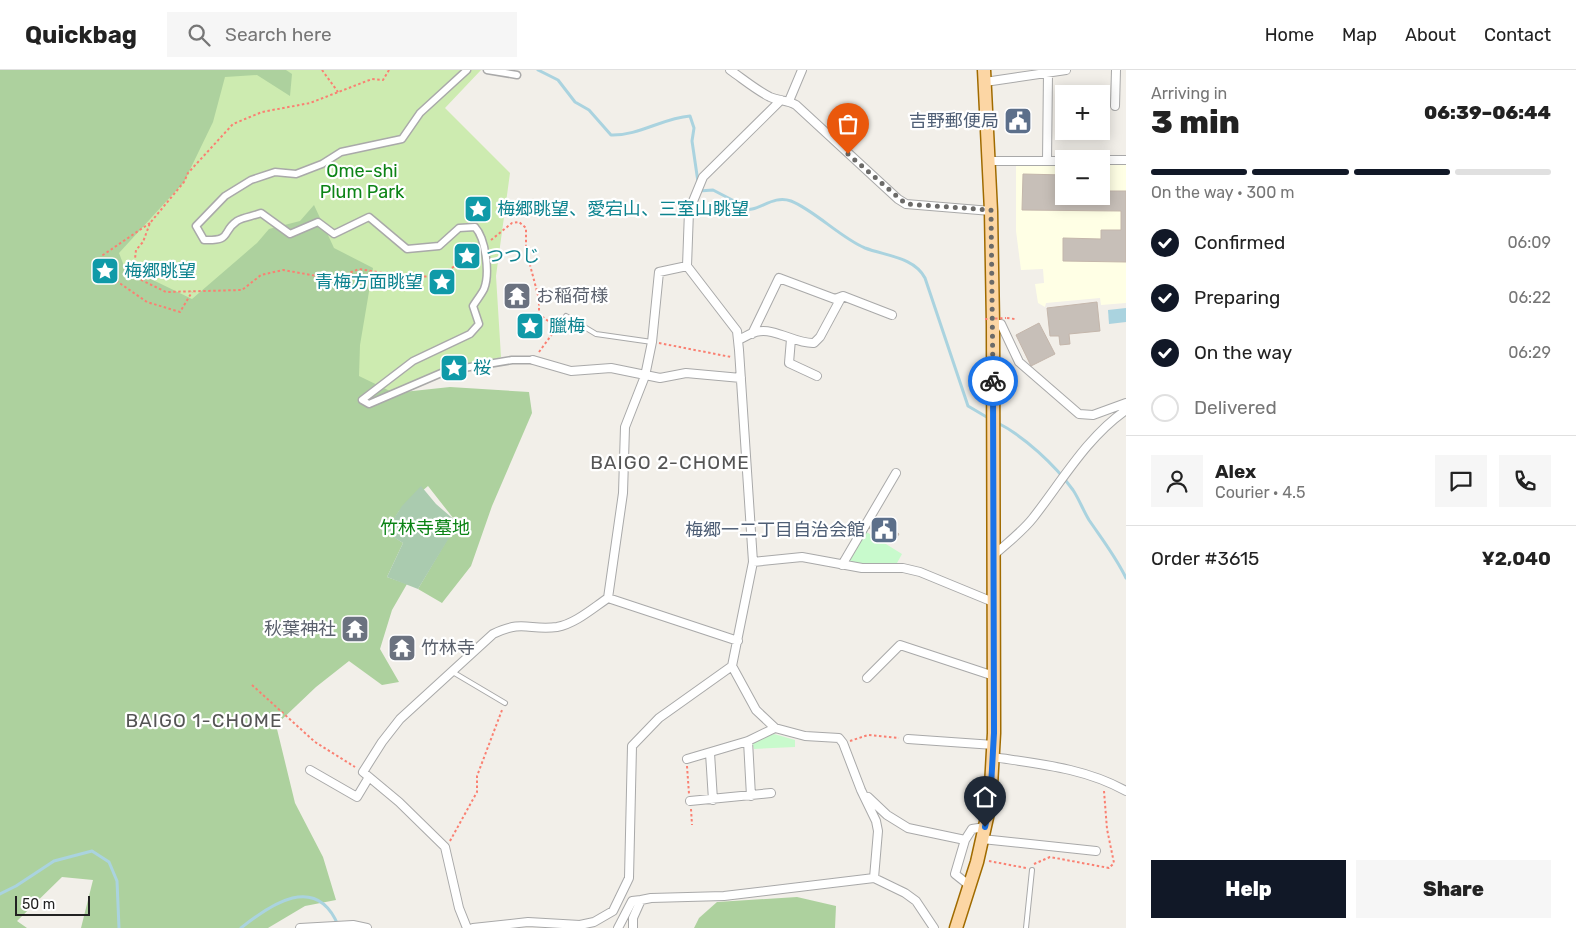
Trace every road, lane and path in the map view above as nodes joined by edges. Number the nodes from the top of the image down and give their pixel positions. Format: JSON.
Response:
{"nodes":[{"id":1,"x":322,"y":70,"type":"edge"},
{"id":2,"x":389,"y":70,"type":"edge"},
{"id":3,"x":467,"y":70,"type":"edge"},
{"id":4,"x":487,"y":70,"type":"edge"},
{"id":5,"x":730,"y":70,"type":"edge"},
{"id":6,"x":802,"y":70,"type":"edge"},
{"id":7,"x":1066,"y":70,"type":"edge"},
{"id":8,"x":1116,"y":70,"type":"edge"},
{"id":9,"x":1048,"y":73,"type":"junction"},
{"id":10,"x":517,"y":75,"type":"dead end"},
{"id":11,"x":985,"y":76,"type":"edge"},
{"id":12,"x":785,"y":100,"type":"junction"},
{"id":13,"x":1115,"y":106,"type":"dead end"},
{"id":14,"x":989,"y":160,"type":"junction"},
{"id":15,"x":1110,"y":160,"type":"edge"},
{"id":16,"x":1126,"y":160,"type":"edge"},
{"id":17,"x":1047,"y":161,"type":"junction"},
{"id":18,"x":1055,"y":161,"type":"edge"},
{"id":19,"x":991,"y":210,"type":"junction"},
{"id":20,"x":150,"y":223,"type":"dead end"},
{"id":21,"x":480,"y":232,"type":"junction"},
{"id":22,"x":687,"y":266,"type":"junction"},
{"id":23,"x":192,"y":291,"type":"dead end"},
{"id":24,"x":841,"y":298,"type":"junction"},
{"id":25,"x":892,"y":315,"type":"dead end"},
{"id":26,"x":566,"y":316,"type":"joint"},
{"id":27,"x":1015,"y":319,"type":"dead end"},
{"id":28,"x":989,"y":321,"type":"junction"},
{"id":29,"x":557,"y":328,"type":"junction"},
{"id":30,"x":752,"y":334,"type":"junction"},
{"id":31,"x":791,"y":339,"type":"junction"},
{"id":32,"x":738,"y":340,"type":"junction"},
{"id":33,"x":652,"y":342,"type":"junction"},
{"id":34,"x":740,"y":358,"type":"junction"},
{"id":35,"x":532,"y":360,"type":"junction"},
{"id":36,"x":645,"y":376,"type":"junction"},
{"id":37,"x":817,"y":376,"type":"dead end"},
{"id":38,"x":742,"y":378,"type":"junction"},
{"id":39,"x":1126,"y":403,"type":"edge"},
{"id":40,"x":1126,"y":410,"type":"edge"},
{"id":41,"x":896,"y":473,"type":"dead end"},
{"id":42,"x":994,"y":555,"type":"junction"},
{"id":43,"x":753,"y":562,"type":"junction"},
{"id":44,"x":842,"y":564,"type":"junction"},
{"id":45,"x":608,"y":598,"type":"junction"},
{"id":46,"x":993,"y":602,"type":"junction"},
{"id":47,"x":738,"y":641,"type":"junction"},
{"id":48,"x":732,"y":666,"type":"junction"},
{"id":49,"x":451,"y":671,"type":"junction"},
{"id":50,"x":994,"y":676,"type":"junction"},
{"id":51,"x":868,"y":678,"type":"dead end"},
{"id":52,"x":252,"y":685,"type":"dead end"},
{"id":53,"x":505,"y":703,"type":"joint"},
{"id":54,"x":775,"y":728,"type":"junction"},
{"id":55,"x":908,"y":739,"type":"joint"},
{"id":56,"x":748,"y":741,"type":"junction"},
{"id":57,"x":843,"y":744,"type":"junction"},
{"id":58,"x":994,"y":751,"type":"junction"},
{"id":59,"x":710,"y":753,"type":"junction"},
{"id":60,"x":687,"y":759,"type":"dead end"},
{"id":61,"x":310,"y":770,"type":"dead end"},
{"id":62,"x":366,"y":774,"type":"junction"},
{"id":63,"x":861,"y":790,"type":"junction"},
{"id":64,"x":1126,"y":790,"type":"edge"},
{"id":65,"x":771,"y":793,"type":"dead end"},
{"id":66,"x":751,"y":796,"type":"junction"},
{"id":67,"x":713,"y":800,"type":"junction"},
{"id":68,"x":690,"y":801,"type":"dead end"},
{"id":69,"x":984,"y":833,"type":"junction"},
{"id":70,"x":965,"y":840,"type":"junction"},
{"id":71,"x":445,"y":847,"type":"junction"},
{"id":72,"x":1096,"y":851,"type":"dead end"},
{"id":73,"x":1032,"y":870,"type":"dead end"},
{"id":74,"x":874,"y":878,"type":"junction"},
{"id":75,"x":970,"y":886,"type":"junction"},
{"id":76,"x":641,"y":900,"type":"junction"},
{"id":77,"x":597,"y":925,"type":"edge"},
{"id":78,"x":300,"y":928,"type":"edge"},
{"id":79,"x":367,"y":928,"type":"edge"},
{"id":80,"x":467,"y":928,"type":"edge"},
{"id":81,"x":473,"y":928,"type":"edge"},
{"id":82,"x":618,"y":928,"type":"edge"},
{"id":83,"x":633,"y":928,"type":"edge"},
{"id":84,"x":934,"y":928,"type":"edge"},
{"id":85,"x":956,"y":928,"type":"edge"},
{"id":86,"x":1026,"y":928,"type":"edge"}],
"edges":[{"from":1,"to":2,"type":"path"},
{"from":3,"to":21,"type":"street"},
{"from":4,"to":10,"type":"street"},
{"from":5,"to":12,"type":"street"},
{"from":6,"to":12,"type":"street"},
{"from":7,"to":9,"type":"street"},
{"from":8,"to":13,"type":"street"},
{"from":9,"to":11,"type":"street"},
{"from":9,"to":17,"type":"street"},
{"from":11,"to":14,"type":"main road"},
{"from":12,"to":19,"type":"street"},
{"from":12,"to":22,"type":"street"},
{"from":14,"to":17,"type":"street"},
{"from":14,"to":19,"type":"main road"},
{"from":15,"to":16,"type":"street"},
{"from":17,"to":18,"type":"street"},
{"from":19,"to":28,"type":"main road"},
{"from":20,"to":23,"type":"path"},
{"from":21,"to":29,"type":"path"},
{"from":21,"to":35,"type":"street"},
{"from":22,"to":32,"type":"street"},
{"from":22,"to":33,"type":"street"},
{"from":24,"to":25,"type":"street"},
{"from":24,"to":30,"type":"street"},
{"from":24,"to":31,"type":"street"},
{"from":26,"to":29,"type":"path"},
{"from":26,"to":33,"type":"lane"},
{"from":27,"to":28,"type":"path","bridge":true},
{"from":28,"to":39,"type":"street"},
{"from":28,"to":42,"type":"main road"},
{"from":29,"to":35,"type":"path"},
{"from":30,"to":31,"type":"street"},
{"from":30,"to":32,"type":"street"},
{"from":31,"to":37,"type":"street"},
{"from":32,"to":34,"type":"street"},
{"from":33,"to":34,"type":"path"},
{"from":33,"to":36,"type":"street"},
{"from":34,"to":38,"type":"street"},
{"from":35,"to":36,"type":"street"},
{"from":36,"to":38,"type":"street"},
{"from":36,"to":45,"type":"street"},
{"from":38,"to":43,"type":"street"},
{"from":40,"to":42,"type":"street"},
{"from":41,"to":44,"type":"street"},
{"from":42,"to":46,"type":"main road"},
{"from":43,"to":44,"type":"street"},
{"from":43,"to":47,"type":"street"},
{"from":44,"to":46,"type":"street"},
{"from":45,"to":47,"type":"street"},
{"from":45,"to":49,"type":"street"},
{"from":46,"to":50,"type":"main road"},
{"from":47,"to":48,"type":"street"},
{"from":48,"to":54,"type":"street"},
{"from":48,"to":77,"type":"street"},
{"from":49,"to":53,"type":"lane"},
{"from":49,"to":62,"type":"street"},
{"from":50,"to":51,"type":"street"},
{"from":50,"to":58,"type":"main road"},
{"from":52,"to":62,"type":"path"},
{"from":53,"to":71,"type":"path"},
{"from":54,"to":56,"type":"street"},
{"from":54,"to":57,"type":"street"},
{"from":55,"to":57,"type":"path"},
{"from":55,"to":58,"type":"street"},
{"from":56,"to":59,"type":"street"},
{"from":56,"to":66,"type":"street"},
{"from":57,"to":63,"type":"street"},
{"from":58,"to":64,"type":"street"},
{"from":58,"to":69,"type":"main road"},
{"from":59,"to":60,"type":"street"},
{"from":59,"to":67,"type":"street"},
{"from":61,"to":62,"type":"street"},
{"from":62,"to":71,"type":"street"},
{"from":63,"to":70,"type":"street"},
{"from":63,"to":74,"type":"street"},
{"from":65,"to":66,"type":"street"},
{"from":66,"to":67,"type":"street"},
{"from":67,"to":68,"type":"street"},
{"from":69,"to":70,"type":"street"},
{"from":69,"to":72,"type":"street"},
{"from":69,"to":75,"type":"main road"},
{"from":70,"to":75,"type":"street"},
{"from":71,"to":80,"type":"street"},
{"from":73,"to":86,"type":"lane"},
{"from":74,"to":76,"type":"street"},
{"from":74,"to":84,"type":"street"},
{"from":75,"to":85,"type":"main road"},
{"from":76,"to":82,"type":"street"},
{"from":76,"to":83,"type":"street"},
{"from":77,"to":81,"type":"street"},
{"from":78,"to":79,"type":"street"}]}
